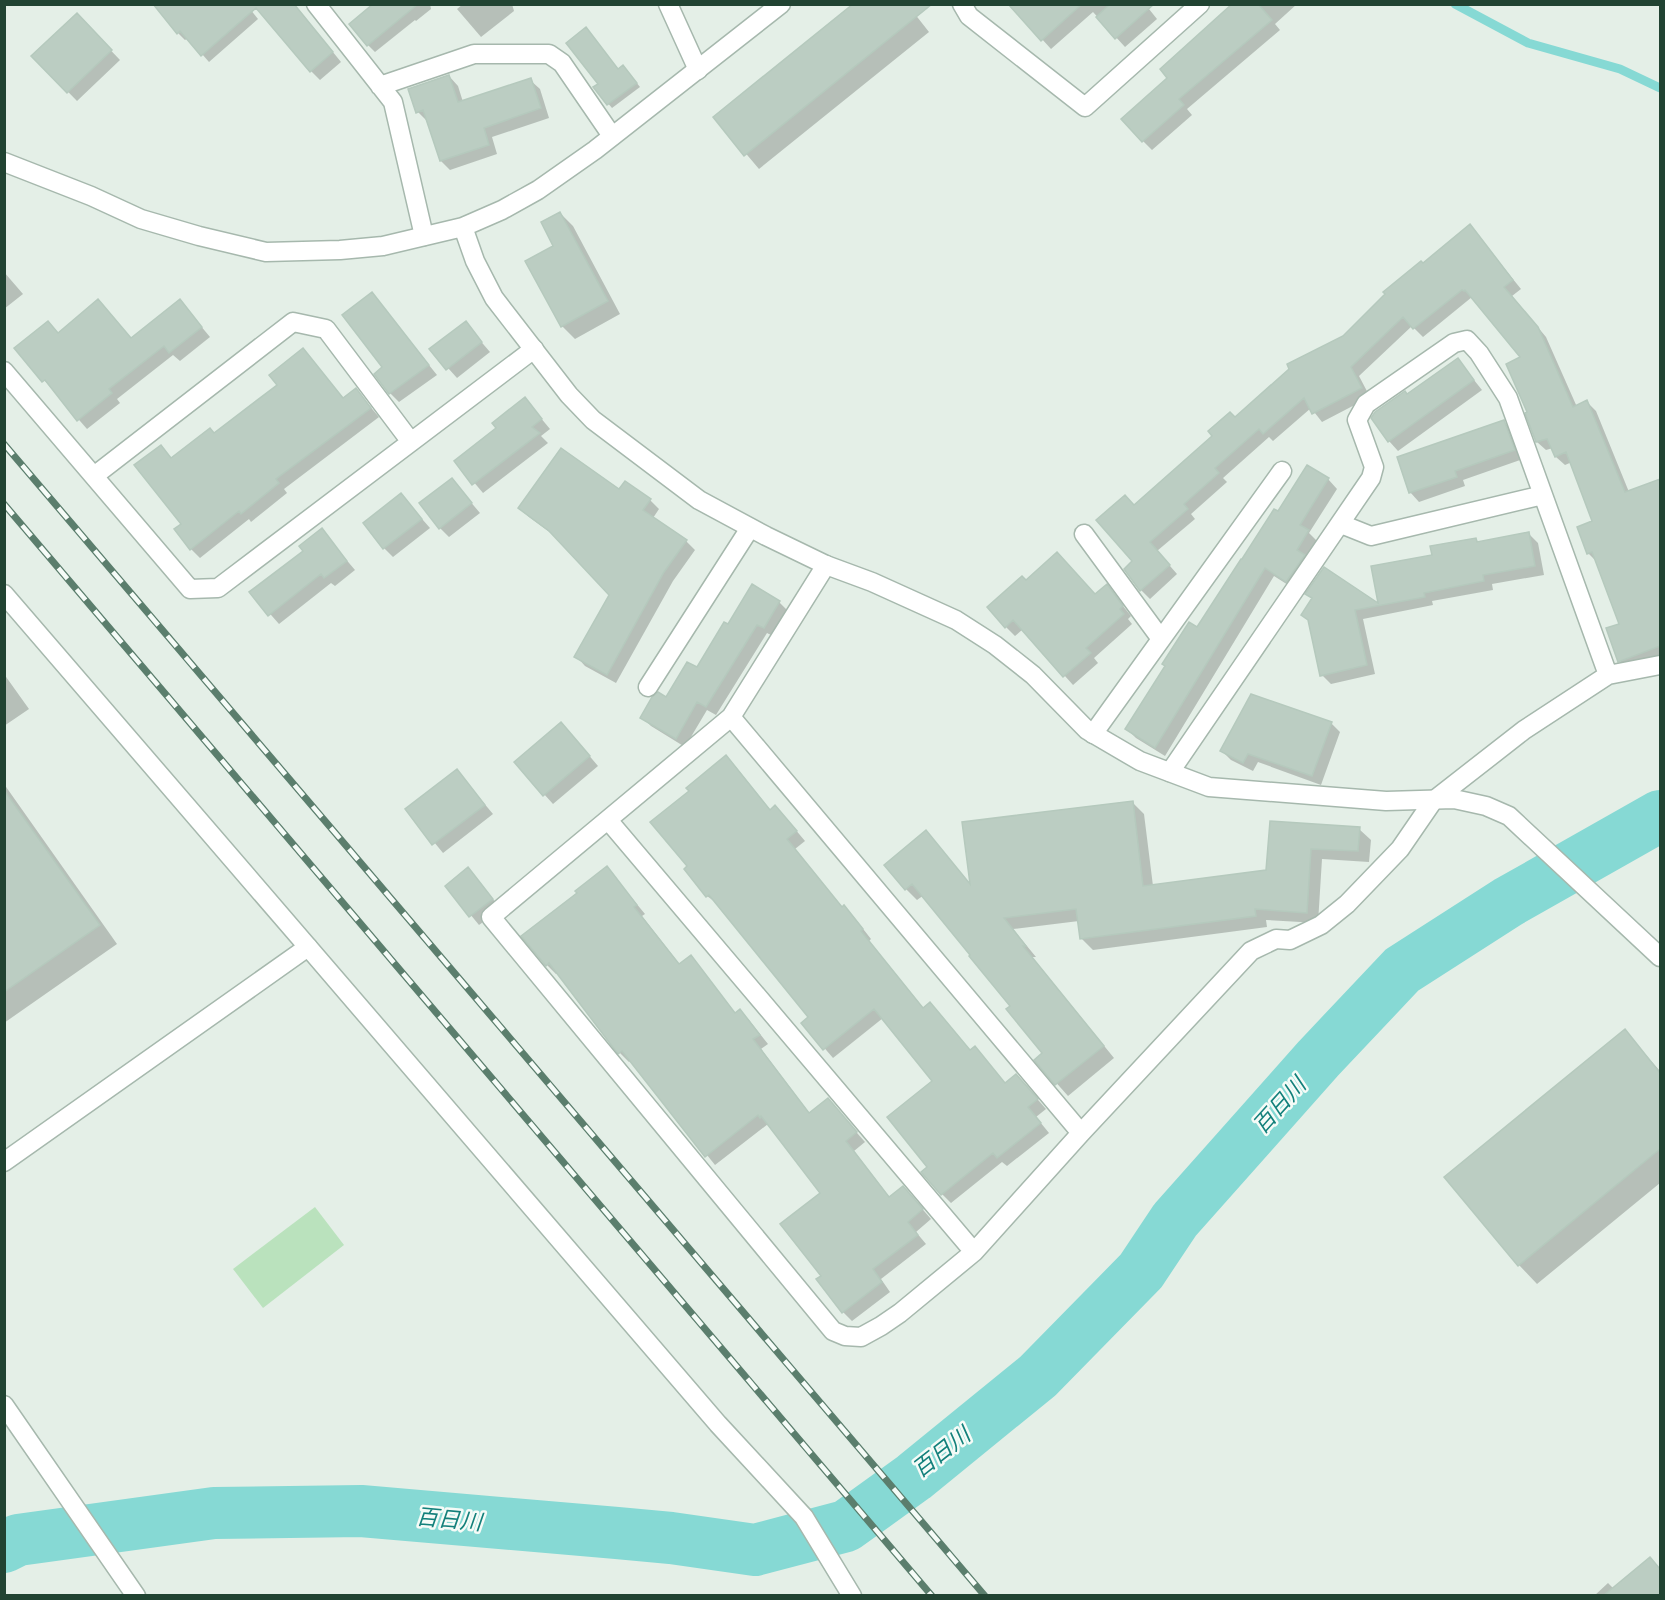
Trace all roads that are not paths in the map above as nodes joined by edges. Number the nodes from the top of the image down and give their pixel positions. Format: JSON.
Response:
{"nodes":[{"id":1,"x":316,"y":4,"type":"edge"},
{"id":2,"x":668,"y":4,"type":"edge"},
{"id":3,"x":781,"y":4,"type":"edge"},
{"id":4,"x":962,"y":4,"type":"edge"},
{"id":5,"x":1200,"y":4,"type":"edge"},
{"id":6,"x":698,"y":70,"type":"junction"},
{"id":7,"x":380,"y":86,"type":"junction"},
{"id":8,"x":612,"y":136,"type":"junction"},
{"id":9,"x":4,"y":162,"type":"edge"},
{"id":10,"x":463,"y":227,"type":"junction"},
{"id":11,"x":424,"y":236,"type":"junction"},
{"id":12,"x":534,"y":349,"type":"junction"},
{"id":13,"x":4,"y":370,"type":"edge"},
{"id":14,"x":411,"y":442,"type":"junction"},
{"id":15,"x":1282,"y":471,"type":"dead end"},
{"id":16,"x":94,"y":476,"type":"junction"},
{"id":17,"x":1543,"y":495,"type":"junction"},
{"id":18,"x":1341,"y":524,"type":"junction"},
{"id":19,"x":750,"y":528,"type":"junction"},
{"id":20,"x":1084,"y":534,"type":"dead end"},
{"id":21,"x":826,"y":565,"type":"junction"},
{"id":22,"x":4,"y":594,"type":"edge"},
{"id":23,"x":1161,"y":639,"type":"junction"},
{"id":24,"x":1660,"y":665,"type":"edge"},
{"id":25,"x":1608,"y":675,"type":"junction"},
{"id":26,"x":648,"y":687,"type":"dead end"},
{"id":27,"x":731,"y":717,"type":"junction"},
{"id":28,"x":1093,"y":734,"type":"junction"},
{"id":29,"x":1170,"y":772,"type":"junction"},
{"id":30,"x":1434,"y":801,"type":"junction"},
{"id":31,"x":608,"y":820,"type":"junction"},
{"id":32,"x":308,"y":947,"type":"junction"},
{"id":33,"x":1660,"y":957,"type":"edge"},
{"id":34,"x":1081,"y":1132,"type":"junction"},
{"id":35,"x":4,"y":1162,"type":"edge"},
{"id":36,"x":974,"y":1252,"type":"junction"},
{"id":37,"x":4,"y":1405,"type":"edge"},
{"id":38,"x":136,"y":1596,"type":"edge"},
{"id":39,"x":852,"y":1596,"type":"edge"}],
"edges":[{"from":1,"to":7,"type":"street"},
{"from":2,"to":6,"type":"street"},
{"from":3,"to":6,"type":"street"},
{"from":4,"to":5,"type":"street"},
{"from":6,"to":8,"type":"street"},
{"from":7,"to":8,"type":"street"},
{"from":7,"to":11,"type":"street"},
{"from":8,"to":10,"type":"street"},
{"from":9,"to":11,"type":"street"},
{"from":10,"to":11,"type":"street"},
{"from":10,"to":12,"type":"street"},
{"from":12,"to":14,"type":"street"},
{"from":12,"to":19,"type":"street"},
{"from":13,"to":16,"type":"street"},
{"from":14,"to":16,"type":"street"},
{"from":14,"to":16,"type":"street"},
{"from":15,"to":23,"type":"street"},
{"from":17,"to":18,"type":"street"},
{"from":17,"to":18,"type":"street"},
{"from":17,"to":25,"type":"street"},
{"from":18,"to":29,"type":"street"},
{"from":19,"to":21,"type":"street"},
{"from":19,"to":26,"type":"street"},
{"from":20,"to":23,"type":"street"},
{"from":21,"to":27,"type":"street"},
{"from":21,"to":28,"type":"street"},
{"from":22,"to":32,"type":"street"},
{"from":23,"to":28,"type":"street"},
{"from":24,"to":25,"type":"street"},
{"from":25,"to":30,"type":"street"},
{"from":27,"to":31,"type":"street"},
{"from":27,"to":34,"type":"street"},
{"from":28,"to":29,"type":"street"},
{"from":29,"to":30,"type":"street"},
{"from":30,"to":33,"type":"street"},
{"from":30,"to":34,"type":"street"},
{"from":31,"to":36,"type":"street"},
{"from":31,"to":36,"type":"street"},
{"from":32,"to":35,"type":"street"},
{"from":32,"to":39,"type":"street"},
{"from":34,"to":36,"type":"street"},
{"from":37,"to":38,"type":"street"}]}
